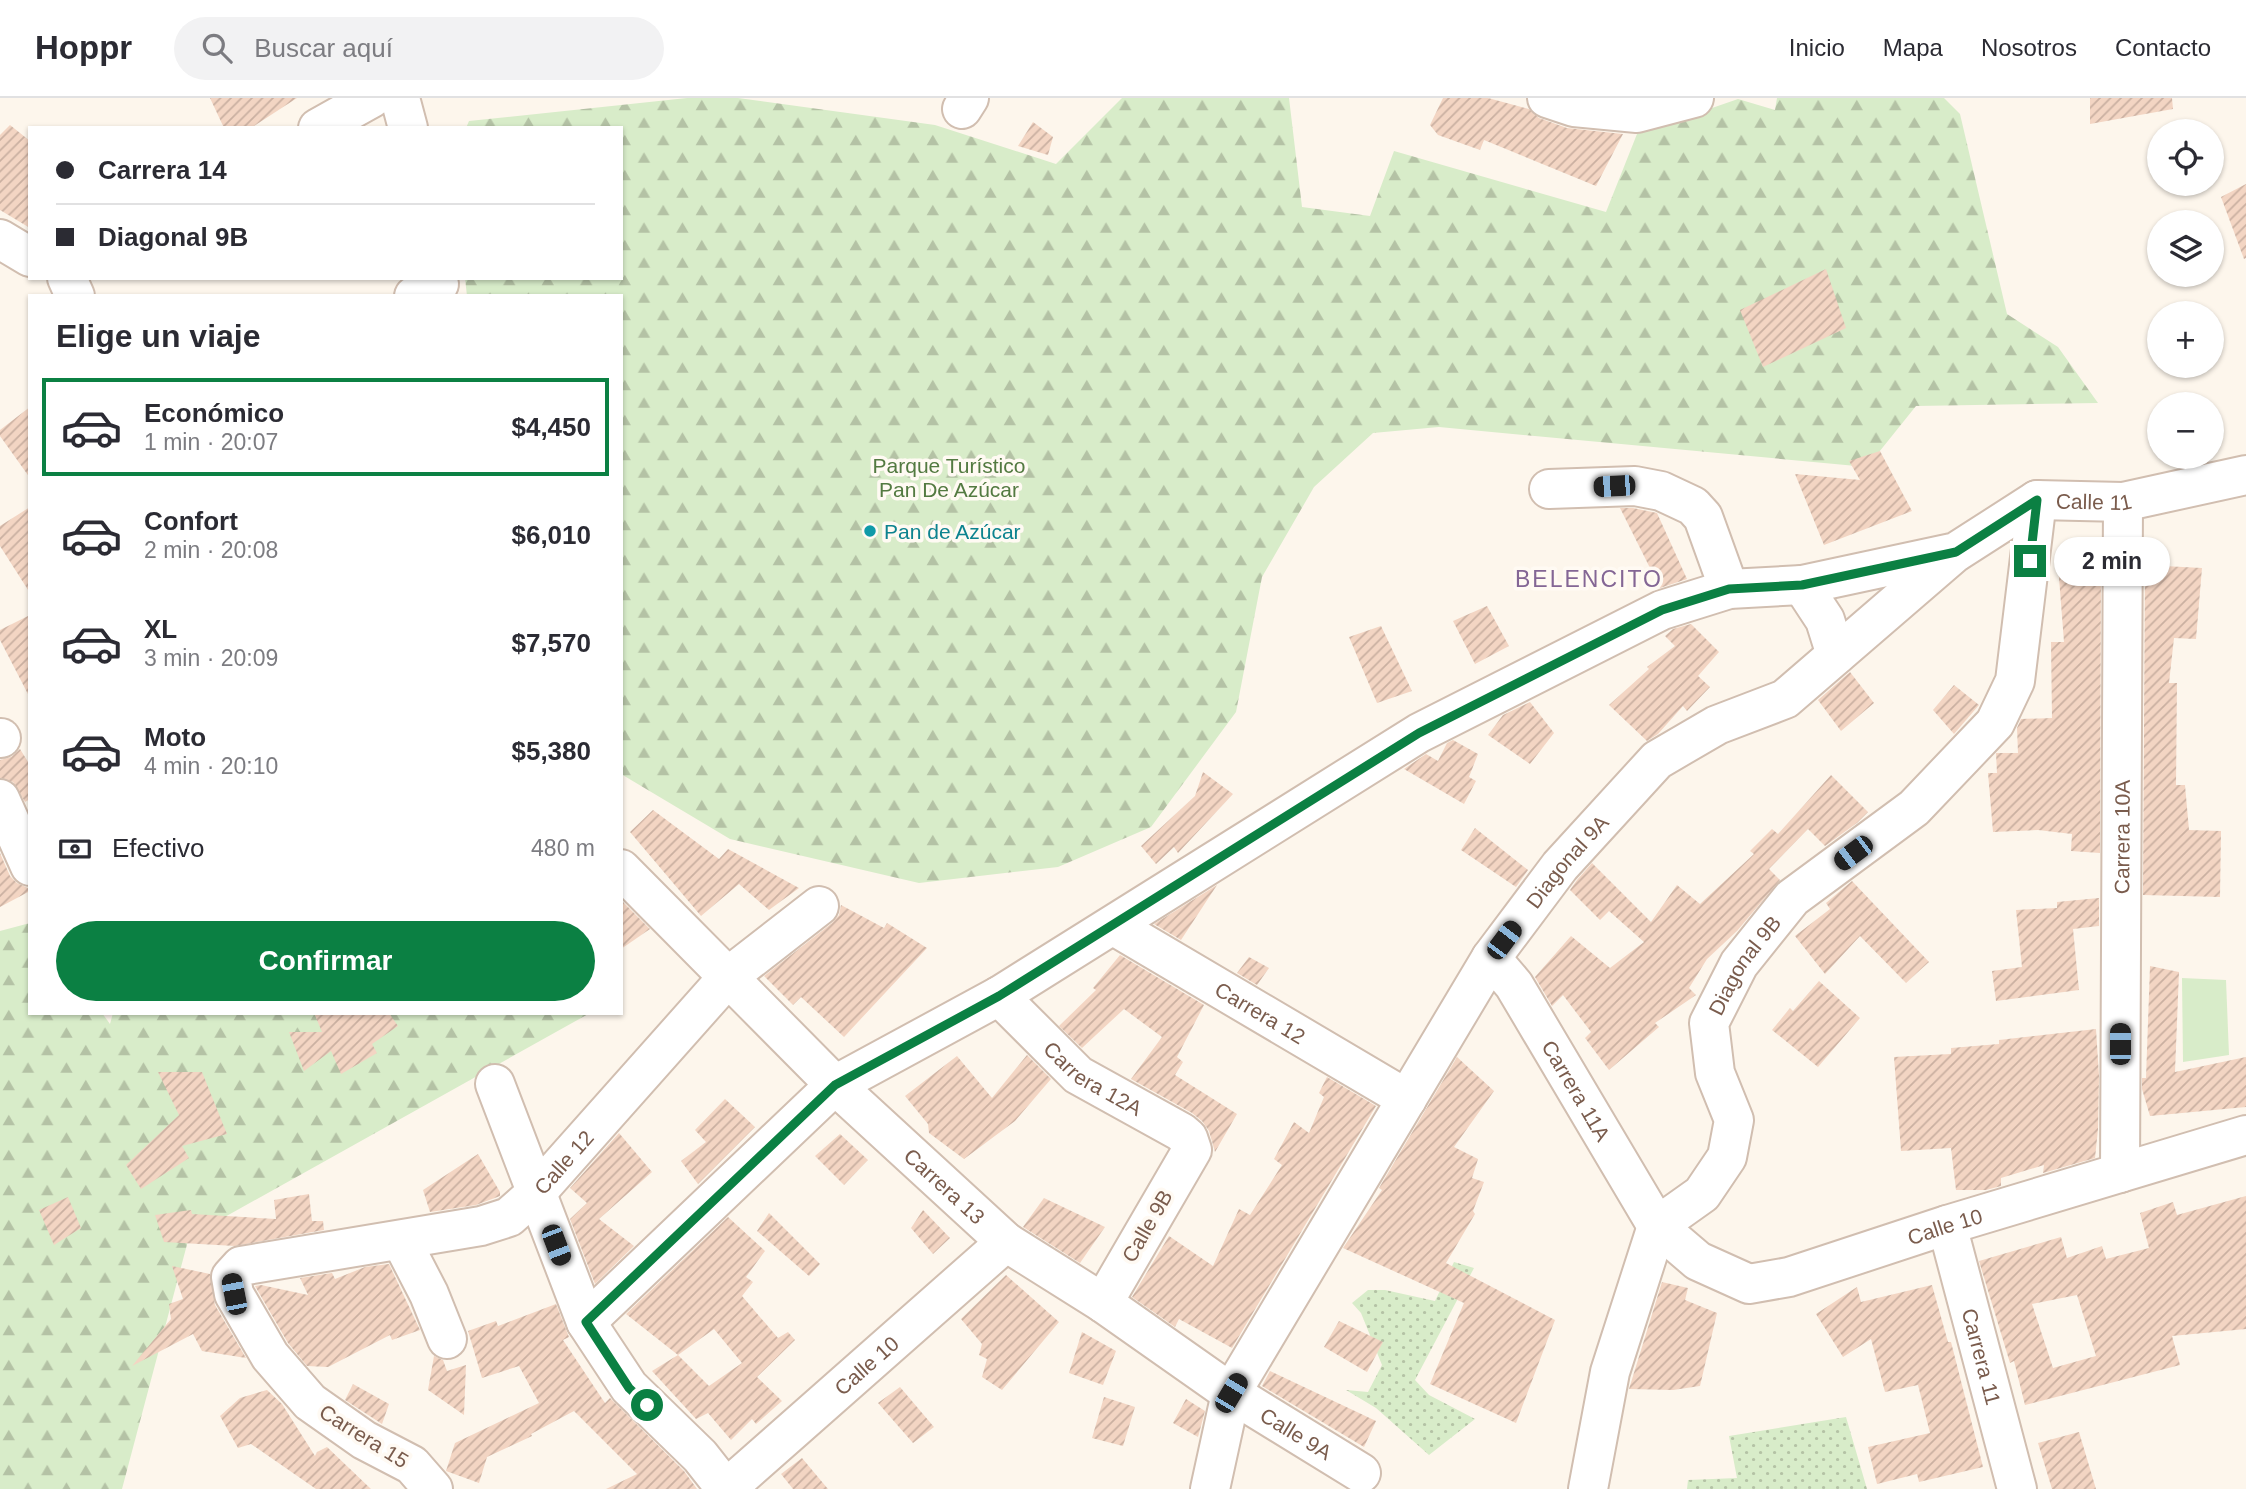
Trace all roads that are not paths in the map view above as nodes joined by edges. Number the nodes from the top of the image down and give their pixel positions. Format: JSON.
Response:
{"nodes":[{"id":1,"x":372,"y":98,"type":"edge"},
{"id":2,"x":400,"y":98,"type":"edge"},
{"id":3,"x":1547,"y":98,"type":"edge"},
{"id":4,"x":1694,"y":98,"type":"edge"},
{"id":5,"x":322,"y":126,"type":"edge"},
{"id":6,"x":407,"y":126,"type":"edge"},
{"id":7,"x":0,"y":239,"type":"edge"},
{"id":8,"x":28,"y":256,"type":"edge"},
{"id":9,"x":2246,"y":475,"type":"edge"},
{"id":10,"x":1549,"y":489,"type":"dead end"},
{"id":11,"x":2037,"y":500,"type":"junction"},
{"id":12,"x":2123,"y":502,"type":"junction"},
{"id":13,"x":1956,"y":552,"type":"junction"},
{"id":14,"x":1802,"y":585,"type":"junction"},
{"id":15,"x":1729,"y":589,"type":"junction"},
{"id":16,"x":1836,"y":655,"type":"junction"},
{"id":17,"x":0,"y":799,"type":"edge"},
{"id":18,"x":28,"y":862,"type":"edge"},
{"id":19,"x":623,"y":871,"type":"edge"},
{"id":20,"x":819,"y":906,"type":"dead end"},
{"id":21,"x":1114,"y":926,"type":"junction"},
{"id":22,"x":1490,"y":958,"type":"junction"},
{"id":23,"x":729,"y":976,"type":"junction"},
{"id":24,"x":999,"y":996,"type":"junction"},
{"id":25,"x":495,"y":1084,"type":"dead end"},
{"id":26,"x":835,"y":1085,"type":"junction"},
{"id":27,"x":1407,"y":1099,"type":"junction"},
{"id":28,"x":2246,"y":1135,"type":"edge"},
{"id":29,"x":1192,"y":1150,"type":"joint"},
{"id":30,"x":2120,"y":1173,"type":"junction"},
{"id":31,"x":536,"y":1193,"type":"junction"},
{"id":32,"x":1947,"y":1225,"type":"junction"},
{"id":33,"x":1657,"y":1226,"type":"junction"},
{"id":34,"x":401,"y":1240,"type":"junction"},
{"id":35,"x":1006,"y":1242,"type":"junction"},
{"id":36,"x":231,"y":1277,"type":"joint"},
{"id":37,"x":1103,"y":1303,"type":"junction"},
{"id":38,"x":586,"y":1322,"type":"junction"},
{"id":39,"x":447,"y":1339,"type":"dead end"},
{"id":40,"x":1231,"y":1393,"type":"junction"},
{"id":41,"x":1361,"y":1473,"type":"dead end"},
{"id":42,"x":433,"y":1489,"type":"edge"},
{"id":43,"x":726,"y":1489,"type":"edge"},
{"id":44,"x":1210,"y":1489,"type":"edge"},
{"id":45,"x":1588,"y":1489,"type":"edge"},
{"id":46,"x":2017,"y":1489,"type":"edge"}],
"edges":[{"from":1,"to":5,"type":"street"},
{"from":2,"to":6,"type":"street"},
{"from":3,"to":4,"type":"street"},
{"from":7,"to":8,"type":"street"},
{"from":9,"to":12,"type":"street","name":"Calle 11"},
{"from":10,"to":15,"type":"street"},
{"from":11,"to":12,"type":"street","name":"Calle 11"},
{"from":11,"to":13,"type":"street","name":"Calle 11"},
{"from":11,"to":33,"type":"street","name":"Diagonal 9B"},
{"from":12,"to":30,"type":"street","name":"Carrera 10A"},
{"from":13,"to":14,"type":"street","name":"Calle 11"},
{"from":13,"to":16,"type":"street","name":"Diagonal 9A"},
{"from":14,"to":15,"type":"street","name":"Calle 11"},
{"from":14,"to":16,"type":"street"},
{"from":15,"to":21,"type":"street","name":"Calle 11"},
{"from":16,"to":22,"type":"street","name":"Diagonal 9A"},
{"from":17,"to":18,"type":"street"},
{"from":19,"to":23,"type":"street","name":"Carrera 13"},
{"from":20,"to":23,"type":"street","name":"Calle 12"},
{"from":21,"to":24,"type":"street","name":"Calle 11"},
{"from":21,"to":27,"type":"street","name":"Carrera 12"},
{"from":22,"to":27,"type":"street","name":"Diagonal 9A"},
{"from":22,"to":33,"type":"street","name":"Carrera 11A"},
{"from":23,"to":26,"type":"street","name":"Carrera 13"},
{"from":23,"to":31,"type":"street","name":"Calle 12"},
{"from":24,"to":26,"type":"street","name":"Calle 11"},
{"from":24,"to":29,"type":"street","name":"Carrera 12A"},
{"from":25,"to":31,"type":"street"},
{"from":26,"to":35,"type":"street","name":"Carrera 13"},
{"from":26,"to":38,"type":"street","name":"Calle 11"},
{"from":27,"to":40,"type":"street","name":"Diagonal 9A"},
{"from":28,"to":30,"type":"street","name":"Calle 10"},
{"from":29,"to":37,"type":"street","name":"Calle 9B"},
{"from":30,"to":32,"type":"street","name":"Calle 10"},
{"from":31,"to":34,"type":"street","name":"Calle 12"},
{"from":31,"to":38,"type":"street"},
{"from":32,"to":33,"type":"street","name":"Calle 10"},
{"from":32,"to":46,"type":"street","name":"Carrera 11"},
{"from":33,"to":45,"type":"street"},
{"from":34,"to":36,"type":"street","name":"Calle 12"},
{"from":34,"to":39,"type":"street"},
{"from":35,"to":37,"type":"street","name":"Carrera 13"},
{"from":35,"to":43,"type":"street","name":"Calle 10"},
{"from":36,"to":42,"type":"street","name":"Carrera 15"},
{"from":37,"to":40,"type":"street","name":"Carrera 13"},
{"from":38,"to":43,"type":"street"},
{"from":40,"to":41,"type":"street","name":"Calle 9A"},
{"from":40,"to":44,"type":"street"}]}
